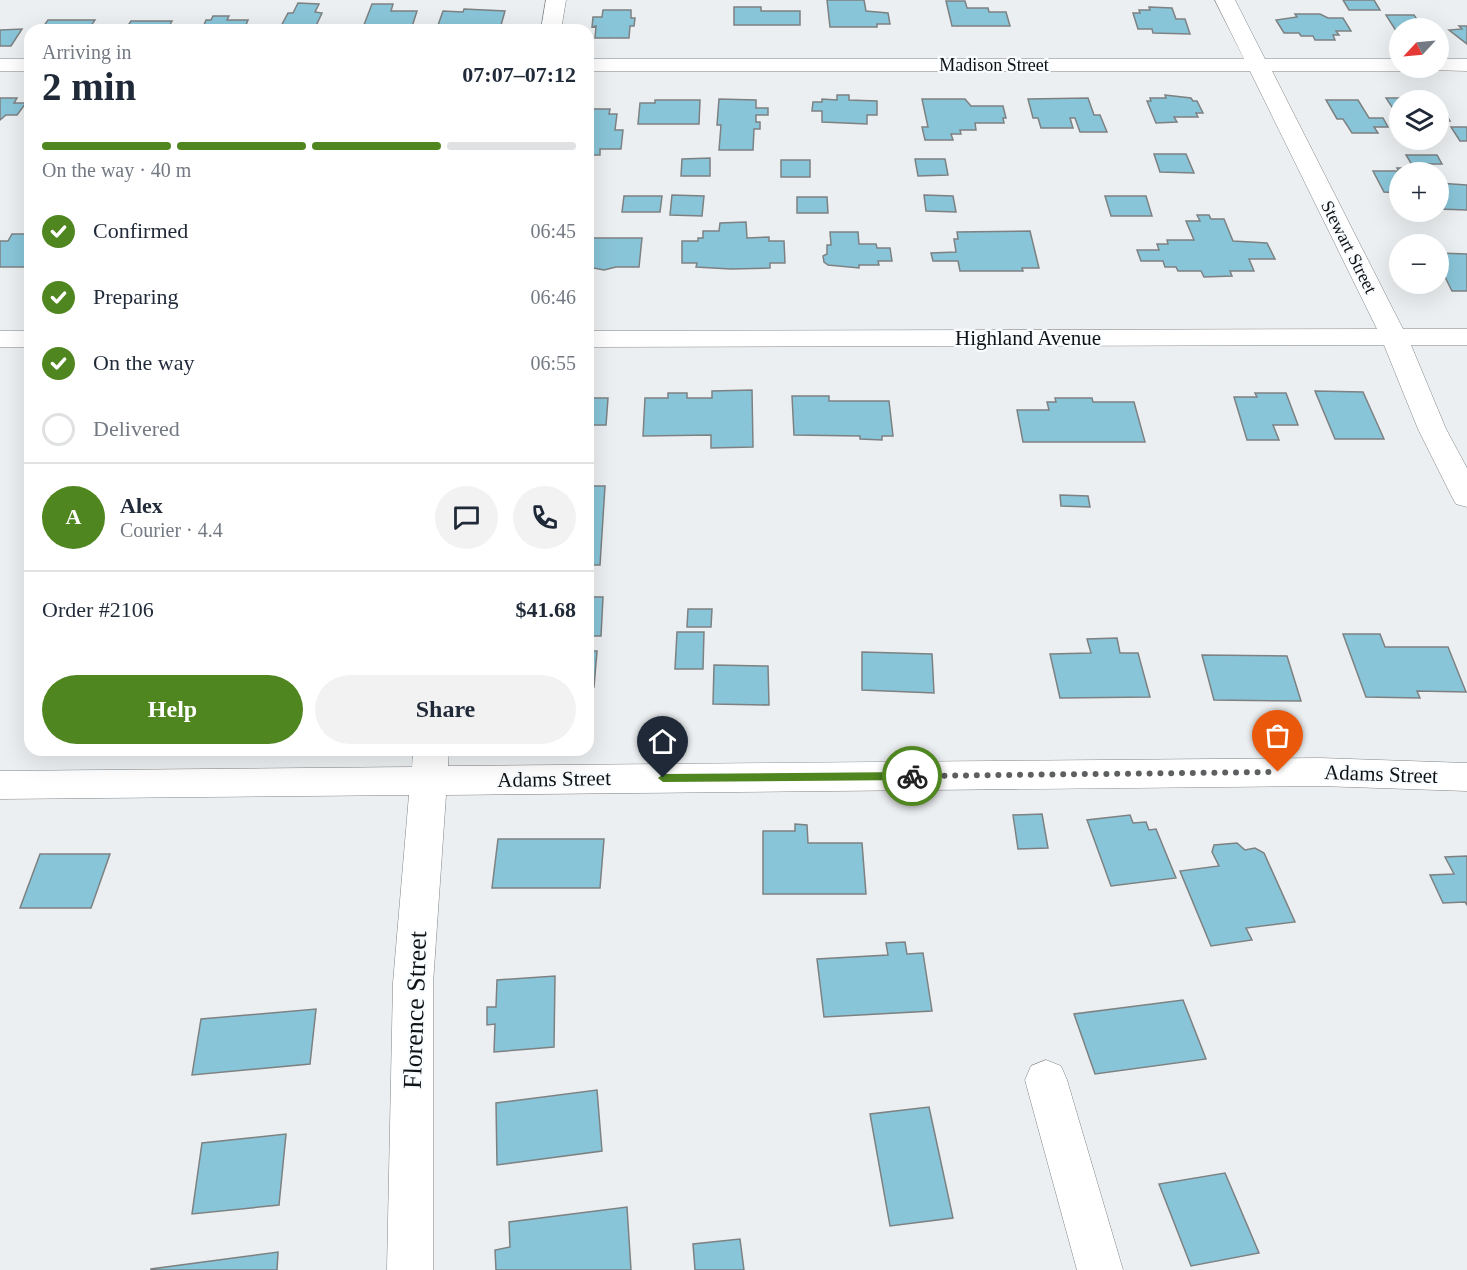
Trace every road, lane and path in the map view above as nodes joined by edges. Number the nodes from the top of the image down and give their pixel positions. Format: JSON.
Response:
{"nodes":[{"id":1,"x":556,"y":0,"type":"edge"},
{"id":2,"x":1225,"y":0,"type":"edge"},
{"id":3,"x":552,"y":24,"type":"edge"},
{"id":4,"x":0,"y":65,"type":"edge"},
{"id":5,"x":24,"y":65,"type":"edge"},
{"id":6,"x":594,"y":65,"type":"edge"},
{"id":7,"x":1389,"y":65,"type":"edge"},
{"id":8,"x":1449,"y":65,"type":"edge"},
{"id":9,"x":1467,"y":65,"type":"edge"},
{"id":10,"x":1257,"y":66,"type":"junction"},
{"id":11,"x":1394,"y":337,"type":"junction"},
{"id":12,"x":1467,"y":337,"type":"edge"},
{"id":13,"x":0,"y":339,"type":"edge"},
{"id":14,"x":24,"y":339,"type":"edge"},
{"id":15,"x":594,"y":339,"type":"edge"},
{"id":16,"x":1467,"y":497,"type":"edge"},
{"id":17,"x":430,"y":765,"type":"edge"},
{"id":18,"x":1467,"y":777,"type":"edge"},
{"id":19,"x":0,"y":785,"type":"edge"},
{"id":20,"x":1046,"y":1080,"type":"dead end"},
{"id":21,"x":410,"y":1270,"type":"edge"},
{"id":22,"x":1100,"y":1270,"type":"edge"}],
"edges":[{"from":1,"to":3,"type":"street"},
{"from":2,"to":10,"type":"street","name":"Stewart Street"},
{"from":4,"to":5,"type":"street"},
{"from":6,"to":10,"type":"street","name":"Madison Street"},
{"from":7,"to":10,"type":"street","name":"Madison Street"},
{"from":8,"to":9,"type":"street"},
{"from":10,"to":11,"type":"street","name":"Stewart Street"},
{"from":11,"to":12,"type":"street","name":"Highland Avenue"},
{"from":11,"to":15,"type":"street","name":"Highland Avenue"},
{"from":11,"to":16,"type":"street","name":"Stewart Street"},
{"from":13,"to":14,"type":"street"},
{"from":17,"to":18,"type":"street","name":"Adams Street"},
{"from":17,"to":19,"type":"street","name":"Adams Street"},
{"from":17,"to":21,"type":"street","name":"Florence Street"},
{"from":20,"to":22,"type":"street"}]}
